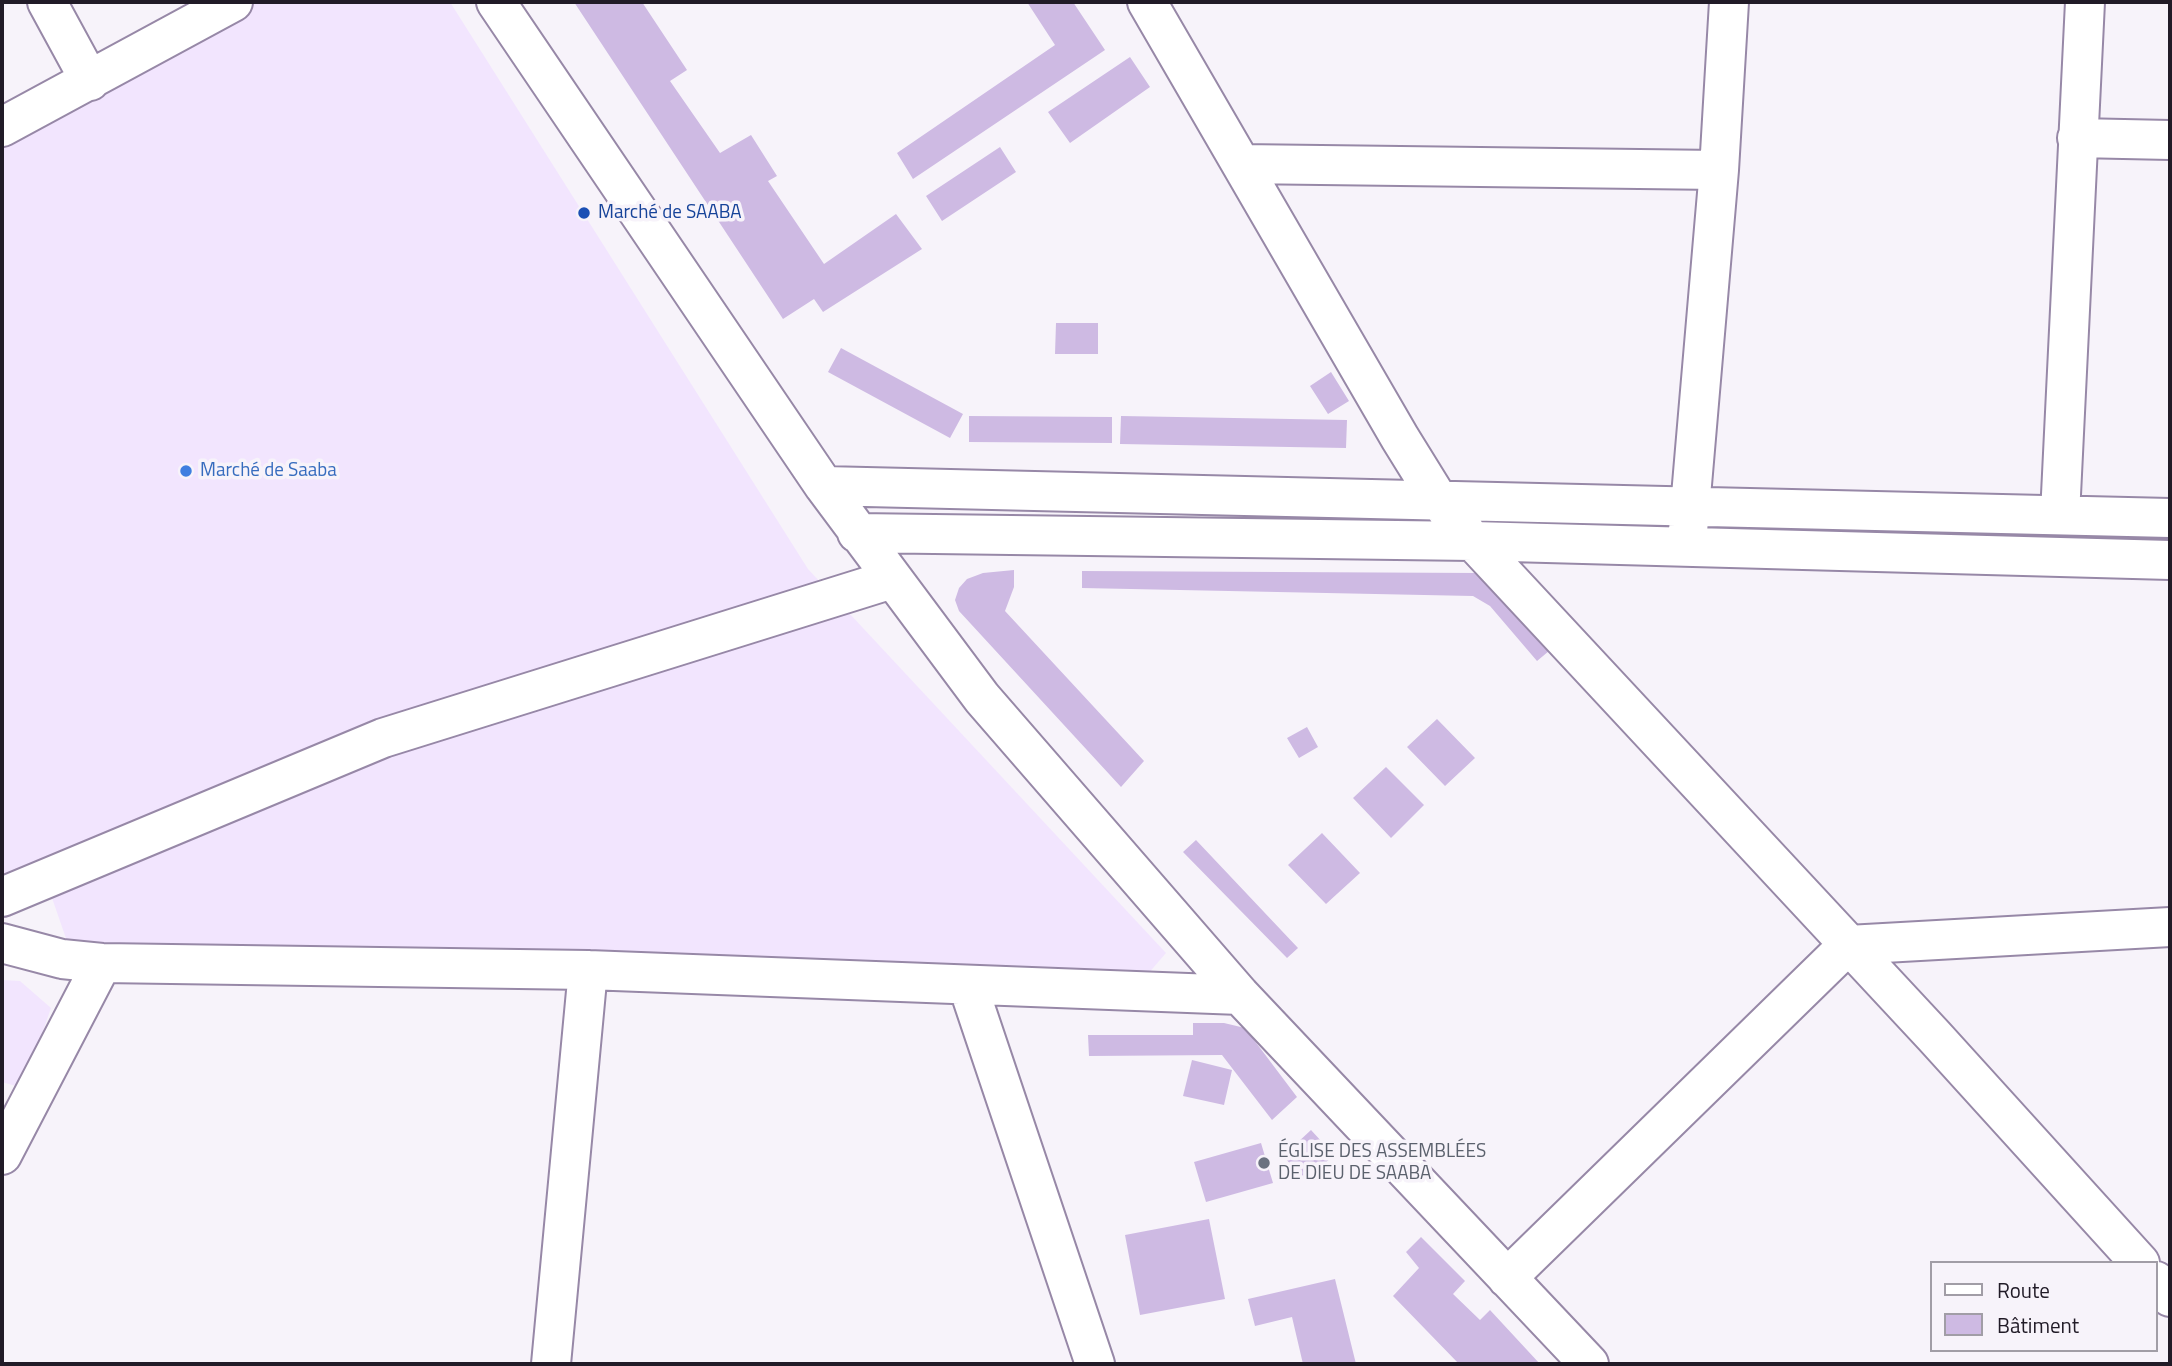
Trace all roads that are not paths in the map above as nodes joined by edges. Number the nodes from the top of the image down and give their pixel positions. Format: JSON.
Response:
{"nodes":[{"id":1,"x":47,"y":2,"type":"edge"},
{"id":2,"x":233,"y":2,"type":"edge"},
{"id":3,"x":496,"y":2,"type":"edge"},
{"id":4,"x":1147,"y":2,"type":"edge"},
{"id":5,"x":1729,"y":2,"type":"edge"},
{"id":6,"x":2085,"y":2,"type":"edge"},
{"id":7,"x":90,"y":81,"type":"junction"},
{"id":8,"x":2,"y":127,"type":"edge"},
{"id":9,"x":2077,"y":138,"type":"junction"},
{"id":10,"x":2170,"y":140,"type":"edge"},
{"id":11,"x":1241,"y":164,"type":"junction"},
{"id":12,"x":1719,"y":170,"type":"junction"},
{"id":13,"x":824,"y":486,"type":"junction"},
{"id":14,"x":1439,"y":501,"type":"junction"},
{"id":15,"x":1690,"y":506,"type":"junction"},
{"id":16,"x":2060,"y":515,"type":"junction"},
{"id":17,"x":2170,"y":518,"type":"edge"},
{"id":18,"x":857,"y":533,"type":"junction"},
{"id":19,"x":1473,"y":541,"type":"junction"},
{"id":20,"x":1687,"y":547,"type":"junction"},
{"id":21,"x":2170,"y":561,"type":"edge"},
{"id":22,"x":892,"y":579,"type":"junction"},
{"id":23,"x":2,"y":896,"type":"edge"},
{"id":24,"x":2170,"y":927,"type":"edge"},
{"id":25,"x":2,"y":943,"type":"edge"},
{"id":26,"x":1848,"y":945,"type":"junction"},
{"id":27,"x":102,"y":963,"type":"junction"},
{"id":28,"x":589,"y":970,"type":"junction"},
{"id":29,"x":968,"y":986,"type":"junction"},
{"id":30,"x":1240,"y":995,"type":"junction"},
{"id":31,"x":2,"y":1155,"type":"edge"},
{"id":32,"x":2138,"y":1261,"type":"edge"},
{"id":33,"x":1507,"y":1278,"type":"junction"},
{"id":34,"x":2158,"y":1283,"type":"edge"},
{"id":35,"x":2170,"y":1297,"type":"edge"},
{"id":36,"x":551,"y":1364,"type":"edge"},
{"id":37,"x":1095,"y":1364,"type":"edge"},
{"id":38,"x":1589,"y":1364,"type":"edge"}],
"edges":[{"from":1,"to":7,"type":"street"},
{"from":2,"to":7,"type":"street"},
{"from":3,"to":13,"type":"street"},
{"from":4,"to":11,"type":"street"},
{"from":5,"to":12,"type":"street"},
{"from":6,"to":9,"type":"street"},
{"from":7,"to":8,"type":"street"},
{"from":9,"to":10,"type":"street"},
{"from":9,"to":16,"type":"street"},
{"from":11,"to":12,"type":"street"},
{"from":11,"to":14,"type":"street"},
{"from":12,"to":15,"type":"street"},
{"from":13,"to":14,"type":"street"},
{"from":13,"to":18,"type":"street"},
{"from":14,"to":15,"type":"street"},
{"from":14,"to":19,"type":"street"},
{"from":15,"to":16,"type":"street"},
{"from":15,"to":20,"type":"street"},
{"from":16,"to":17,"type":"street"},
{"from":18,"to":19,"type":"street"},
{"from":18,"to":22,"type":"street"},
{"from":19,"to":20,"type":"street"},
{"from":19,"to":26,"type":"street"},
{"from":20,"to":21,"type":"street"},
{"from":22,"to":23,"type":"street"},
{"from":22,"to":30,"type":"street"},
{"from":24,"to":26,"type":"street"},
{"from":25,"to":27,"type":"street"},
{"from":26,"to":32,"type":"street"},
{"from":26,"to":33,"type":"street"},
{"from":27,"to":28,"type":"street"},
{"from":27,"to":31,"type":"street"},
{"from":28,"to":29,"type":"street"},
{"from":28,"to":36,"type":"street"},
{"from":29,"to":30,"type":"street"},
{"from":29,"to":37,"type":"street"},
{"from":30,"to":33,"type":"street"},
{"from":33,"to":38,"type":"street"},
{"from":34,"to":35,"type":"street"}]}
